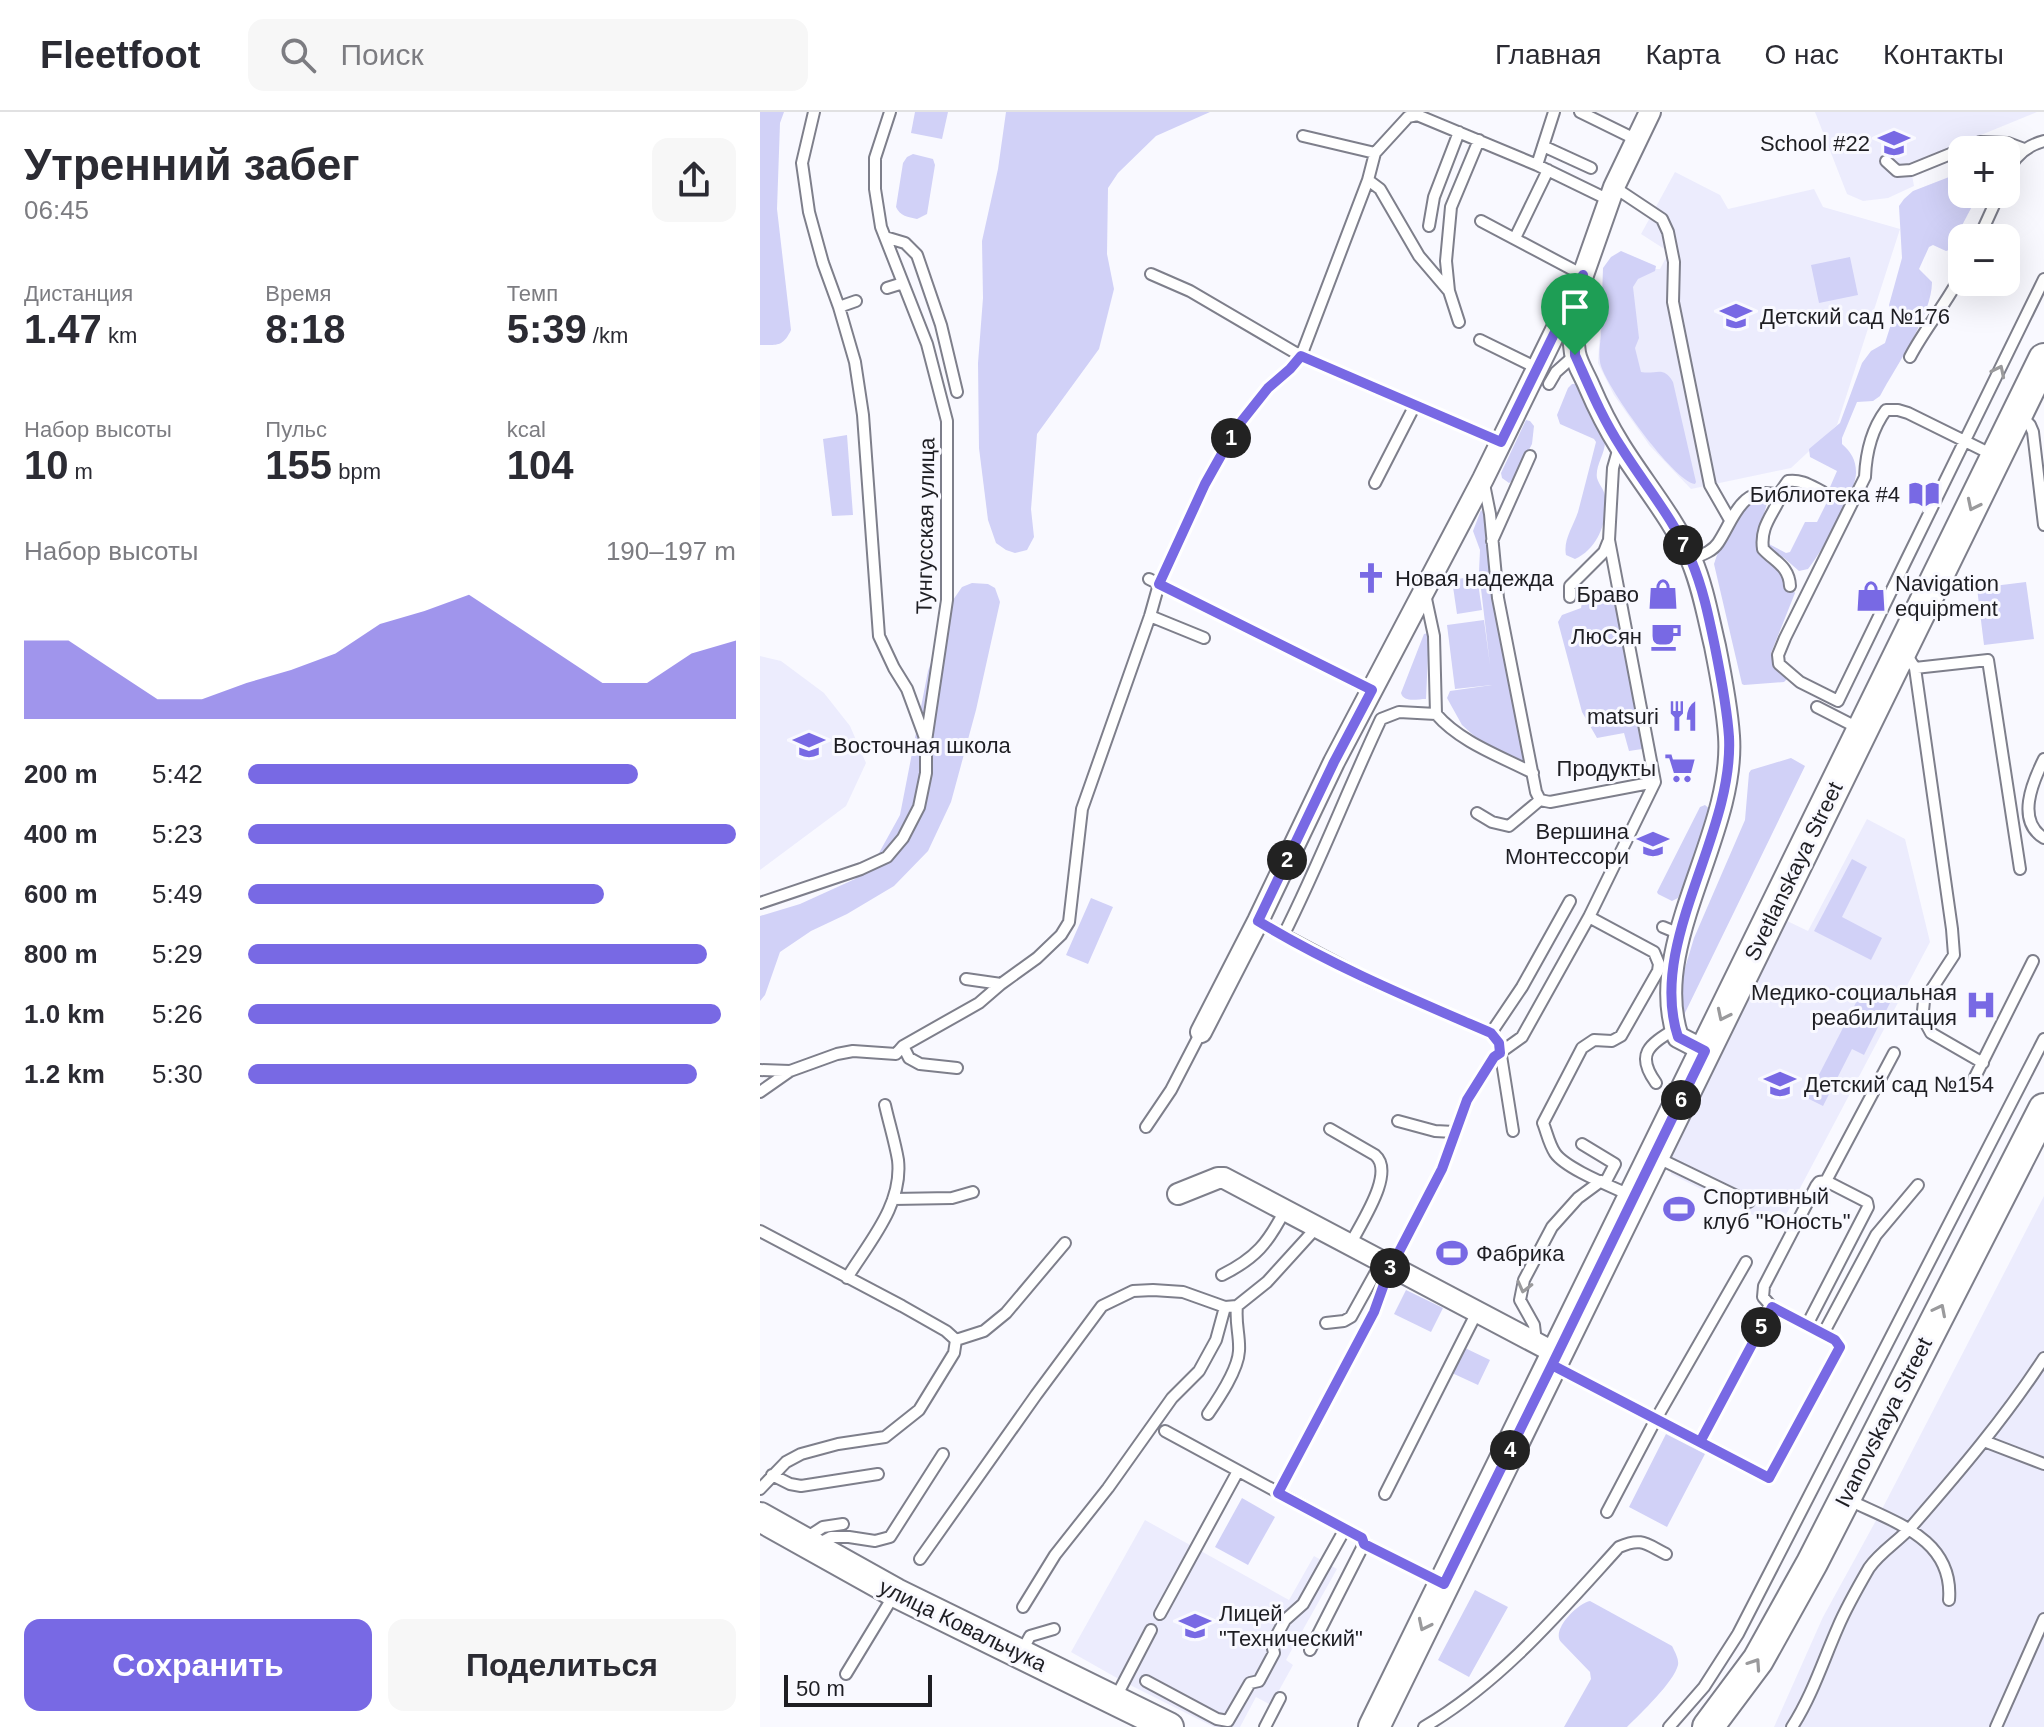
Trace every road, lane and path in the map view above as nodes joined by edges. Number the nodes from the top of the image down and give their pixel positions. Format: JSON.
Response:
{"nodes":[{"id":1,"x":814,"y":112,"type":"edge"},
{"id":2,"x":890,"y":112,"type":"edge"},
{"id":3,"x":1554,"y":112,"type":"edge"},
{"id":4,"x":1580,"y":112,"type":"edge"},
{"id":5,"x":1650,"y":112,"type":"edge"},
{"id":6,"x":1459,"y":132,"type":"junction"},
{"id":7,"x":1303,"y":136,"type":"dead end"},
{"id":8,"x":1479,"y":140,"type":"junction"},
{"id":9,"x":1637,"y":140,"type":"junction"},
{"id":10,"x":2044,"y":141,"type":"edge"},
{"id":11,"x":1543,"y":146,"type":"junction"},
{"id":12,"x":2024,"y":149,"type":"junction"},
{"id":13,"x":1375,"y":153,"type":"junction"},
{"id":14,"x":2020,"y":154,"type":"edge"},
{"id":15,"x":1886,"y":161,"type":"dead end"},
{"id":16,"x":1537,"y":165,"type":"junction"},
{"id":17,"x":1591,"y":168,"type":"dead end"},
{"id":18,"x":1548,"y":170,"type":"junction"},
{"id":19,"x":1368,"y":180,"type":"junction"},
{"id":20,"x":1612,"y":193,"type":"junction"},
{"id":21,"x":1481,"y":221,"type":"dead end"},
{"id":22,"x":1429,"y":226,"type":"dead end"},
{"id":23,"x":885,"y":237,"type":"junction"},
{"id":24,"x":1515,"y":238,"type":"junction"},
{"id":25,"x":1151,"y":274,"type":"dead end"},
{"id":26,"x":1583,"y":275,"type":"junction"},
{"id":27,"x":2044,"y":279,"type":"edge"},
{"id":28,"x":903,"y":283,"type":"junction"},
{"id":29,"x":887,"y":288,"type":"dead end"},
{"id":30,"x":1449,"y":291,"type":"junction"},
{"id":31,"x":1950,"y":296,"type":"edge"},
{"id":32,"x":856,"y":301,"type":"dead end"},
{"id":33,"x":839,"y":307,"type":"junction"},
{"id":34,"x":1459,"y":322,"type":"dead end"},
{"id":35,"x":1480,"y":340,"type":"dead end"},
{"id":36,"x":1575,"y":355,"type":"junction"},
{"id":37,"x":1301,"y":356,"type":"junction"},
{"id":38,"x":1910,"y":357,"type":"dead end"},
{"id":39,"x":2044,"y":359,"type":"edge"},
{"id":40,"x":1543,"y":376,"type":"junction"},
{"id":41,"x":957,"y":392,"type":"dead end"},
{"id":42,"x":1415,"y":405,"type":"junction"},
{"id":43,"x":2018,"y":413,"type":"junction"},
{"id":44,"x":1965,"y":441,"type":"junction"},
{"id":45,"x":1501,"y":442,"type":"junction"},
{"id":46,"x":1619,"y":445,"type":"junction"},
{"id":47,"x":1530,"y":456,"type":"dead end"},
{"id":48,"x":1996,"y":456,"type":"junction"},
{"id":49,"x":1483,"y":479,"type":"junction"},
{"id":50,"x":1375,"y":483,"type":"dead end"},
{"id":51,"x":1823,"y":492,"type":"dead end"},
{"id":52,"x":1778,"y":495,"type":"junction"},
{"id":53,"x":1730,"y":520,"type":"junction"},
{"id":54,"x":2044,"y":525,"type":"edge"},
{"id":55,"x":1609,"y":540,"type":"junction"},
{"id":56,"x":1492,"y":543,"type":"junction"},
{"id":57,"x":1691,"y":559,"type":"junction"},
{"id":58,"x":1154,"y":581,"type":"junction"},
{"id":59,"x":1790,"y":586,"type":"dead end"},
{"id":60,"x":1425,"y":592,"type":"junction"},
{"id":61,"x":1570,"y":597,"type":"dead end"},
{"id":62,"x":1150,"y":616,"type":"junction"},
{"id":63,"x":1204,"y":638,"type":"dead end"},
{"id":64,"x":1908,"y":659,"type":"junction"},
{"id":65,"x":1372,"y":690,"type":"junction"},
{"id":66,"x":1817,"y":707,"type":"dead end"},
{"id":67,"x":1436,"y":714,"type":"junction"},
{"id":68,"x":1862,"y":729,"type":"junction"},
{"id":69,"x":926,"y":741,"type":"junction"},
{"id":70,"x":2044,"y":759,"type":"edge"},
{"id":71,"x":1533,"y":773,"type":"junction"},
{"id":72,"x":1655,"y":782,"type":"junction"},
{"id":73,"x":1540,"y":800,"type":"junction"},
{"id":74,"x":1477,"y":813,"type":"dead end"},
{"id":75,"x":2044,"y":838,"type":"edge"},
{"id":76,"x":2020,"y":869,"type":"dead end"},
{"id":77,"x":1570,"y":901,"type":"dead end"},
{"id":78,"x":760,"y":903,"type":"edge"},
{"id":79,"x":1589,"y":917,"type":"junction"},
{"id":80,"x":1258,"y":921,"type":"junction"},
{"id":81,"x":1283,"y":936,"type":"junction"},
{"id":82,"x":2033,"y":961,"type":"dead end"},
{"id":83,"x":966,"y":979,"type":"dead end"},
{"id":84,"x":1001,"y":984,"type":"junction"},
{"id":85,"x":1675,"y":1029,"type":"junction"},
{"id":86,"x":1201,"y":1032,"type":"joint"},
{"id":87,"x":1491,"y":1033,"type":"junction"},
{"id":88,"x":2044,"y":1039,"type":"edge"},
{"id":89,"x":903,"y":1046,"type":"junction"},
{"id":90,"x":1705,"y":1051,"type":"junction"},
{"id":91,"x":1500,"y":1053,"type":"junction"},
{"id":92,"x":1894,"y":1053,"type":"dead end"},
{"id":93,"x":1983,"y":1063,"type":"junction"},
{"id":94,"x":957,"y":1068,"type":"dead end"},
{"id":95,"x":760,"y":1070,"type":"edge"},
{"id":96,"x":790,"y":1071,"type":"junction"},
{"id":97,"x":1975,"y":1077,"type":"dead end"},
{"id":98,"x":1656,"y":1083,"type":"dead end"},
{"id":99,"x":760,"y":1092,"type":"edge"},
{"id":100,"x":885,"y":1105,"type":"dead end"},
{"id":101,"x":2044,"y":1109,"type":"edge"},
{"id":102,"x":1398,"y":1121,"type":"dead end"},
{"id":103,"x":1146,"y":1127,"type":"dead end"},
{"id":104,"x":1330,"y":1129,"type":"dead end"},
{"id":105,"x":1513,"y":1131,"type":"dead end"},
{"id":106,"x":1454,"y":1132,"type":"junction"},
{"id":107,"x":1582,"y":1144,"type":"dead end"},
{"id":108,"x":1654,"y":1156,"type":"junction"},
{"id":109,"x":1826,"y":1181,"type":"junction"},
{"id":110,"x":1603,"y":1182,"type":"junction"},
{"id":111,"x":1918,"y":1185,"type":"dead end"},
{"id":112,"x":973,"y":1192,"type":"dead end"},
{"id":113,"x":1178,"y":1194,"type":"dead end"},
{"id":114,"x":1634,"y":1197,"type":"junction"},
{"id":115,"x":893,"y":1199,"type":"junction"},
{"id":116,"x":1749,"y":1202,"type":"dead end"},
{"id":117,"x":1285,"y":1210,"type":"junction"},
{"id":118,"x":1317,"y":1227,"type":"junction"},
{"id":119,"x":760,"y":1231,"type":"edge"},
{"id":120,"x":1065,"y":1243,"type":"dead end"},
{"id":121,"x":1350,"y":1245,"type":"junction"},
{"id":122,"x":1746,"y":1262,"type":"dead end"},
{"id":123,"x":1387,"y":1264,"type":"junction"},
{"id":124,"x":1222,"y":1275,"type":"dead end"},
{"id":125,"x":847,"y":1278,"type":"junction"},
{"id":126,"x":1237,"y":1306,"type":"junction"},
{"id":127,"x":1225,"y":1307,"type":"junction"},
{"id":128,"x":1772,"y":1307,"type":"junction"},
{"id":129,"x":1477,"y":1312,"type":"junction"},
{"id":130,"x":1326,"y":1323,"type":"dead end"},
{"id":131,"x":1807,"y":1325,"type":"junction"},
{"id":132,"x":1823,"y":1334,"type":"junction"},
{"id":133,"x":956,"y":1340,"type":"junction"},
{"id":134,"x":1548,"y":1354,"type":"junction"},
{"id":135,"x":2044,"y":1358,"type":"edge"},
{"id":136,"x":1208,"y":1414,"type":"dead end"},
{"id":137,"x":1656,"y":1419,"type":"junction"},
{"id":138,"x":1165,"y":1431,"type":"dead end"},
{"id":139,"x":1984,"y":1441,"type":"junction"},
{"id":140,"x":1700,"y":1442,"type":"junction"},
{"id":141,"x":943,"y":1454,"type":"dead end"},
{"id":142,"x":2044,"y":1464,"type":"edge"},
{"id":143,"x":1238,"y":1471,"type":"junction"},
{"id":144,"x":878,"y":1474,"type":"dead end"},
{"id":145,"x":772,"y":1475,"type":"junction"},
{"id":146,"x":760,"y":1489,"type":"edge"},
{"id":147,"x":1278,"y":1493,"type":"junction"},
{"id":148,"x":1385,"y":1494,"type":"dead end"},
{"id":149,"x":1845,"y":1498,"type":"junction"},
{"id":150,"x":1607,"y":1512,"type":"dead end"},
{"id":151,"x":760,"y":1517,"type":"edge"},
{"id":152,"x":843,"y":1524,"type":"dead end"},
{"id":153,"x":1345,"y":1529,"type":"junction"},
{"id":154,"x":1908,"y":1530,"type":"junction"},
{"id":155,"x":806,"y":1544,"type":"junction"},
{"id":156,"x":1364,"y":1544,"type":"junction"},
{"id":157,"x":1666,"y":1554,"type":"dead end"},
{"id":158,"x":920,"y":1559,"type":"dead end"},
{"id":159,"x":1444,"y":1584,"type":"junction"},
{"id":160,"x":896,"y":1593,"type":"junction"},
{"id":161,"x":1949,"y":1600,"type":"dead end"},
{"id":162,"x":1023,"y":1607,"type":"dead end"},
{"id":163,"x":1160,"y":1614,"type":"dead end"},
{"id":164,"x":2044,"y":1619,"type":"edge"},
{"id":165,"x":1054,"y":1629,"type":"dead end"},
{"id":166,"x":1151,"y":1630,"type":"dead end"},
{"id":167,"x":2041,"y":1634,"type":"edge"},
{"id":168,"x":1310,"y":1650,"type":"dead end"},
{"id":169,"x":1021,"y":1653,"type":"junction"},
{"id":170,"x":846,"y":1674,"type":"dead end"},
{"id":171,"x":1146,"y":1681,"type":"dead end"},
{"id":172,"x":1280,"y":1698,"type":"dead end"},
{"id":173,"x":1115,"y":1700,"type":"junction"},
{"id":174,"x":1717,"y":1724,"type":"edge"},
{"id":175,"x":1169,"y":1727,"type":"edge"},
{"id":176,"x":1265,"y":1727,"type":"edge"},
{"id":177,"x":1374,"y":1727,"type":"edge"},
{"id":178,"x":1424,"y":1727,"type":"edge"},
{"id":179,"x":1669,"y":1727,"type":"edge"},
{"id":180,"x":1792,"y":1727,"type":"edge"},
{"id":181,"x":1996,"y":1727,"type":"edge"}],
"edges":[{"from":1,"to":33,"type":"lane"},
{"from":2,"to":23,"type":"lane","name":"Тунгусская улица"},
{"from":3,"to":11,"type":"lane"},
{"from":4,"to":9,"type":"lane"},
{"from":5,"to":9,"type":"street"},
{"from":6,"to":8,"type":"lane"},
{"from":6,"to":13,"type":"lane"},
{"from":6,"to":22,"type":"lane"},
{"from":7,"to":13,"type":"lane"},
{"from":8,"to":16,"type":"lane"},
{"from":8,"to":30,"type":"lane"},
{"from":9,"to":20,"type":"street"},
{"from":10,"to":12,"type":"lane"},
{"from":11,"to":16,"type":"lane"},
{"from":11,"to":17,"type":"lane"},
{"from":12,"to":14,"type":"lane"},
{"from":12,"to":15,"type":"lane"},
{"from":13,"to":19,"type":"lane"},
{"from":16,"to":18,"type":"lane"},
{"from":18,"to":20,"type":"lane"},
{"from":18,"to":24,"type":"lane"},
{"from":19,"to":30,"type":"lane"},
{"from":19,"to":37,"type":"lane"},
{"from":20,"to":26,"type":"street"},
{"from":20,"to":53,"type":"lane"},
{"from":21,"to":24,"type":"lane"},
{"from":23,"to":28,"type":"lane","name":"Тунгусская улица"},
{"from":23,"to":41,"type":"lane"},
{"from":24,"to":26,"type":"lane"},
{"from":25,"to":37,"type":"lane"},
{"from":26,"to":36,"type":"street"},
{"from":26,"to":40,"type":"street"},
{"from":44,"to":27,"type":"lane","one_way":true},
{"from":28,"to":29,"type":"lane"},
{"from":28,"to":69,"type":"lane","name":"Тунгусская улица"},
{"from":30,"to":34,"type":"lane"},
{"from":31,"to":38,"type":"lane"},
{"from":32,"to":33,"type":"lane"},
{"from":33,"to":69,"type":"lane"},
{"from":35,"to":40,"type":"lane"},
{"from":36,"to":40,"type":"lane"},
{"from":36,"to":46,"type":"street"},
{"from":37,"to":42,"type":"lane"},
{"from":37,"to":58,"type":"lane"},
{"from":39,"to":43,"type":"main road","name":"Svetlanskaya Street"},
{"from":40,"to":45,"type":"street"},
{"from":42,"to":45,"type":"lane"},
{"from":42,"to":50,"type":"lane"},
{"from":43,"to":48,"type":"main road","name":"Svetlanskaya Street"},
{"from":43,"to":54,"type":"lane"},
{"from":44,"to":44,"type":"lane"},
{"from":44,"to":48,"type":"lane"},
{"from":45,"to":49,"type":"street"},
{"from":46,"to":55,"type":"lane"},
{"from":46,"to":57,"type":"street"},
{"from":47,"to":56,"type":"lane"},
{"from":48,"to":64,"type":"main road","name":"Svetlanskaya Street","one_way":true},
{"from":49,"to":56,"type":"lane"},
{"from":49,"to":60,"type":"street"},
{"from":51,"to":52,"type":"lane"},
{"from":52,"to":53,"type":"lane"},
{"from":52,"to":59,"type":"lane"},
{"from":53,"to":57,"type":"lane"},
{"from":55,"to":61,"type":"lane"},
{"from":55,"to":72,"type":"lane"},
{"from":56,"to":71,"type":"lane"},
{"from":57,"to":85,"type":"street"},
{"from":58,"to":62,"type":"lane"},
{"from":58,"to":65,"type":"lane"},
{"from":60,"to":65,"type":"street"},
{"from":60,"to":67,"type":"lane"},
{"from":62,"to":63,"type":"lane"},
{"from":62,"to":84,"type":"lane"},
{"from":64,"to":68,"type":"main road","name":"Svetlanskaya Street"},
{"from":64,"to":76,"type":"lane"},
{"from":64,"to":93,"type":"lane"},
{"from":65,"to":80,"type":"street"},
{"from":66,"to":68,"type":"lane"},
{"from":67,"to":71,"type":"lane"},
{"from":67,"to":81,"type":"lane"},
{"from":68,"to":90,"type":"main road","name":"Svetlanskaya Street","one_way":true},
{"from":69,"to":78,"type":"lane","name":"Тунгусская улица"},
{"from":70,"to":75,"type":"lane"},
{"from":71,"to":73,"type":"lane"},
{"from":72,"to":73,"type":"lane"},
{"from":72,"to":79,"type":"lane"},
{"from":73,"to":74,"type":"lane"},
{"from":77,"to":87,"type":"lane"},
{"from":79,"to":91,"type":"lane"},
{"from":79,"to":110,"type":"lane"},
{"from":80,"to":81,"type":"lane"},
{"from":80,"to":86,"type":"street"},
{"from":81,"to":87,"type":"lane"},
{"from":82,"to":93,"type":"lane"},
{"from":83,"to":84,"type":"lane"},
{"from":84,"to":89,"type":"lane"},
{"from":85,"to":90,"type":"street"},
{"from":85,"to":98,"type":"lane"},
{"from":86,"to":103,"type":"lane"},
{"from":87,"to":91,"type":"lane"},
{"from":88,"to":179,"type":"lane"},
{"from":89,"to":94,"type":"lane"},
{"from":89,"to":96,"type":"lane"},
{"from":90,"to":108,"type":"main road","name":"Svetlanskaya Street"},
{"from":91,"to":105,"type":"lane"},
{"from":91,"to":106,"type":"lane"},
{"from":92,"to":109,"type":"lane"},
{"from":93,"to":97,"type":"lane"},
{"from":95,"to":96,"type":"lane"},
{"from":96,"to":99,"type":"lane"},
{"from":100,"to":115,"type":"lane"},
{"from":149,"to":101,"type":"main road","name":"Ivanovskaya Street","one_way":true},
{"from":102,"to":106,"type":"lane"},
{"from":104,"to":121,"type":"lane"},
{"from":106,"to":123,"type":"lane"},
{"from":107,"to":110,"type":"lane"},
{"from":108,"to":114,"type":"main road","name":"Svetlanskaya Street"},
{"from":108,"to":116,"type":"lane"},
{"from":109,"to":128,"type":"lane"},
{"from":109,"to":131,"type":"lane"},
{"from":110,"to":114,"type":"lane"},
{"from":110,"to":134,"type":"lane","one_way":true},
{"from":111,"to":132,"type":"lane"},
{"from":112,"to":115,"type":"lane"},
{"from":113,"to":117,"type":"street"},
{"from":114,"to":134,"type":"main road","name":"Svetlanskaya Street"},
{"from":115,"to":125,"type":"lane"},
{"from":117,"to":118,"type":"street"},
{"from":117,"to":124,"type":"lane"},
{"from":118,"to":121,"type":"street"},
{"from":118,"to":126,"type":"lane"},
{"from":119,"to":125,"type":"lane"},
{"from":120,"to":133,"type":"lane"},
{"from":121,"to":123,"type":"street"},
{"from":122,"to":137,"type":"lane"},
{"from":123,"to":129,"type":"street"},
{"from":123,"to":130,"type":"lane"},
{"from":123,"to":147,"type":"lane"},
{"from":125,"to":133,"type":"lane"},
{"from":126,"to":127,"type":"lane"},
{"from":126,"to":136,"type":"lane"},
{"from":127,"to":158,"type":"lane"},
{"from":127,"to":162,"type":"lane"},
{"from":128,"to":131,"type":"lane"},
{"from":128,"to":140,"type":"lane"},
{"from":129,"to":134,"type":"street"},
{"from":129,"to":148,"type":"lane"},
{"from":131,"to":132,"type":"lane"},
{"from":132,"to":140,"type":"lane"},
{"from":133,"to":145,"type":"lane"},
{"from":134,"to":137,"type":"lane"},
{"from":134,"to":159,"type":"main road","name":"Svetlanskaya Street"},
{"from":135,"to":139,"type":"lane"},
{"from":137,"to":140,"type":"lane"},
{"from":137,"to":150,"type":"lane"},
{"from":138,"to":143,"type":"lane"},
{"from":139,"to":142,"type":"lane"},
{"from":139,"to":154,"type":"lane"},
{"from":141,"to":155,"type":"lane"},
{"from":143,"to":147,"type":"lane"},
{"from":143,"to":163,"type":"lane"},
{"from":144,"to":145,"type":"lane"},
{"from":145,"to":146,"type":"lane"},
{"from":147,"to":153,"type":"lane"},
{"from":149,"to":154,"type":"lane"},
{"from":174,"to":149,"type":"main road","name":"Ivanovskaya Street","one_way":true},
{"from":151,"to":155,"type":"main road","name":"улица Ковальчука"},
{"from":152,"to":155,"type":"lane"},
{"from":153,"to":156,"type":"lane"},
{"from":153,"to":171,"type":"lane"},
{"from":154,"to":161,"type":"lane"},
{"from":154,"to":180,"type":"lane"},
{"from":155,"to":160,"type":"main road","name":"улица Ковальчука"},
{"from":156,"to":159,"type":"lane"},
{"from":156,"to":168,"type":"lane"},
{"from":157,"to":178,"type":"lane"},
{"from":159,"to":177,"type":"main road","name":"Svetlanskaya Street","one_way":true},
{"from":160,"to":169,"type":"main road","name":"улица Ковальчука"},
{"from":160,"to":170,"type":"lane"},
{"from":164,"to":167,"type":"lane"},
{"from":165,"to":169,"type":"lane"},
{"from":166,"to":173,"type":"lane"},
{"from":167,"to":181,"type":"lane"},
{"from":169,"to":173,"type":"main road","name":"улица Ковальчука"},
{"from":172,"to":176,"type":"lane"},
{"from":173,"to":175,"type":"main road","name":"улица Ковальчука"}]}
